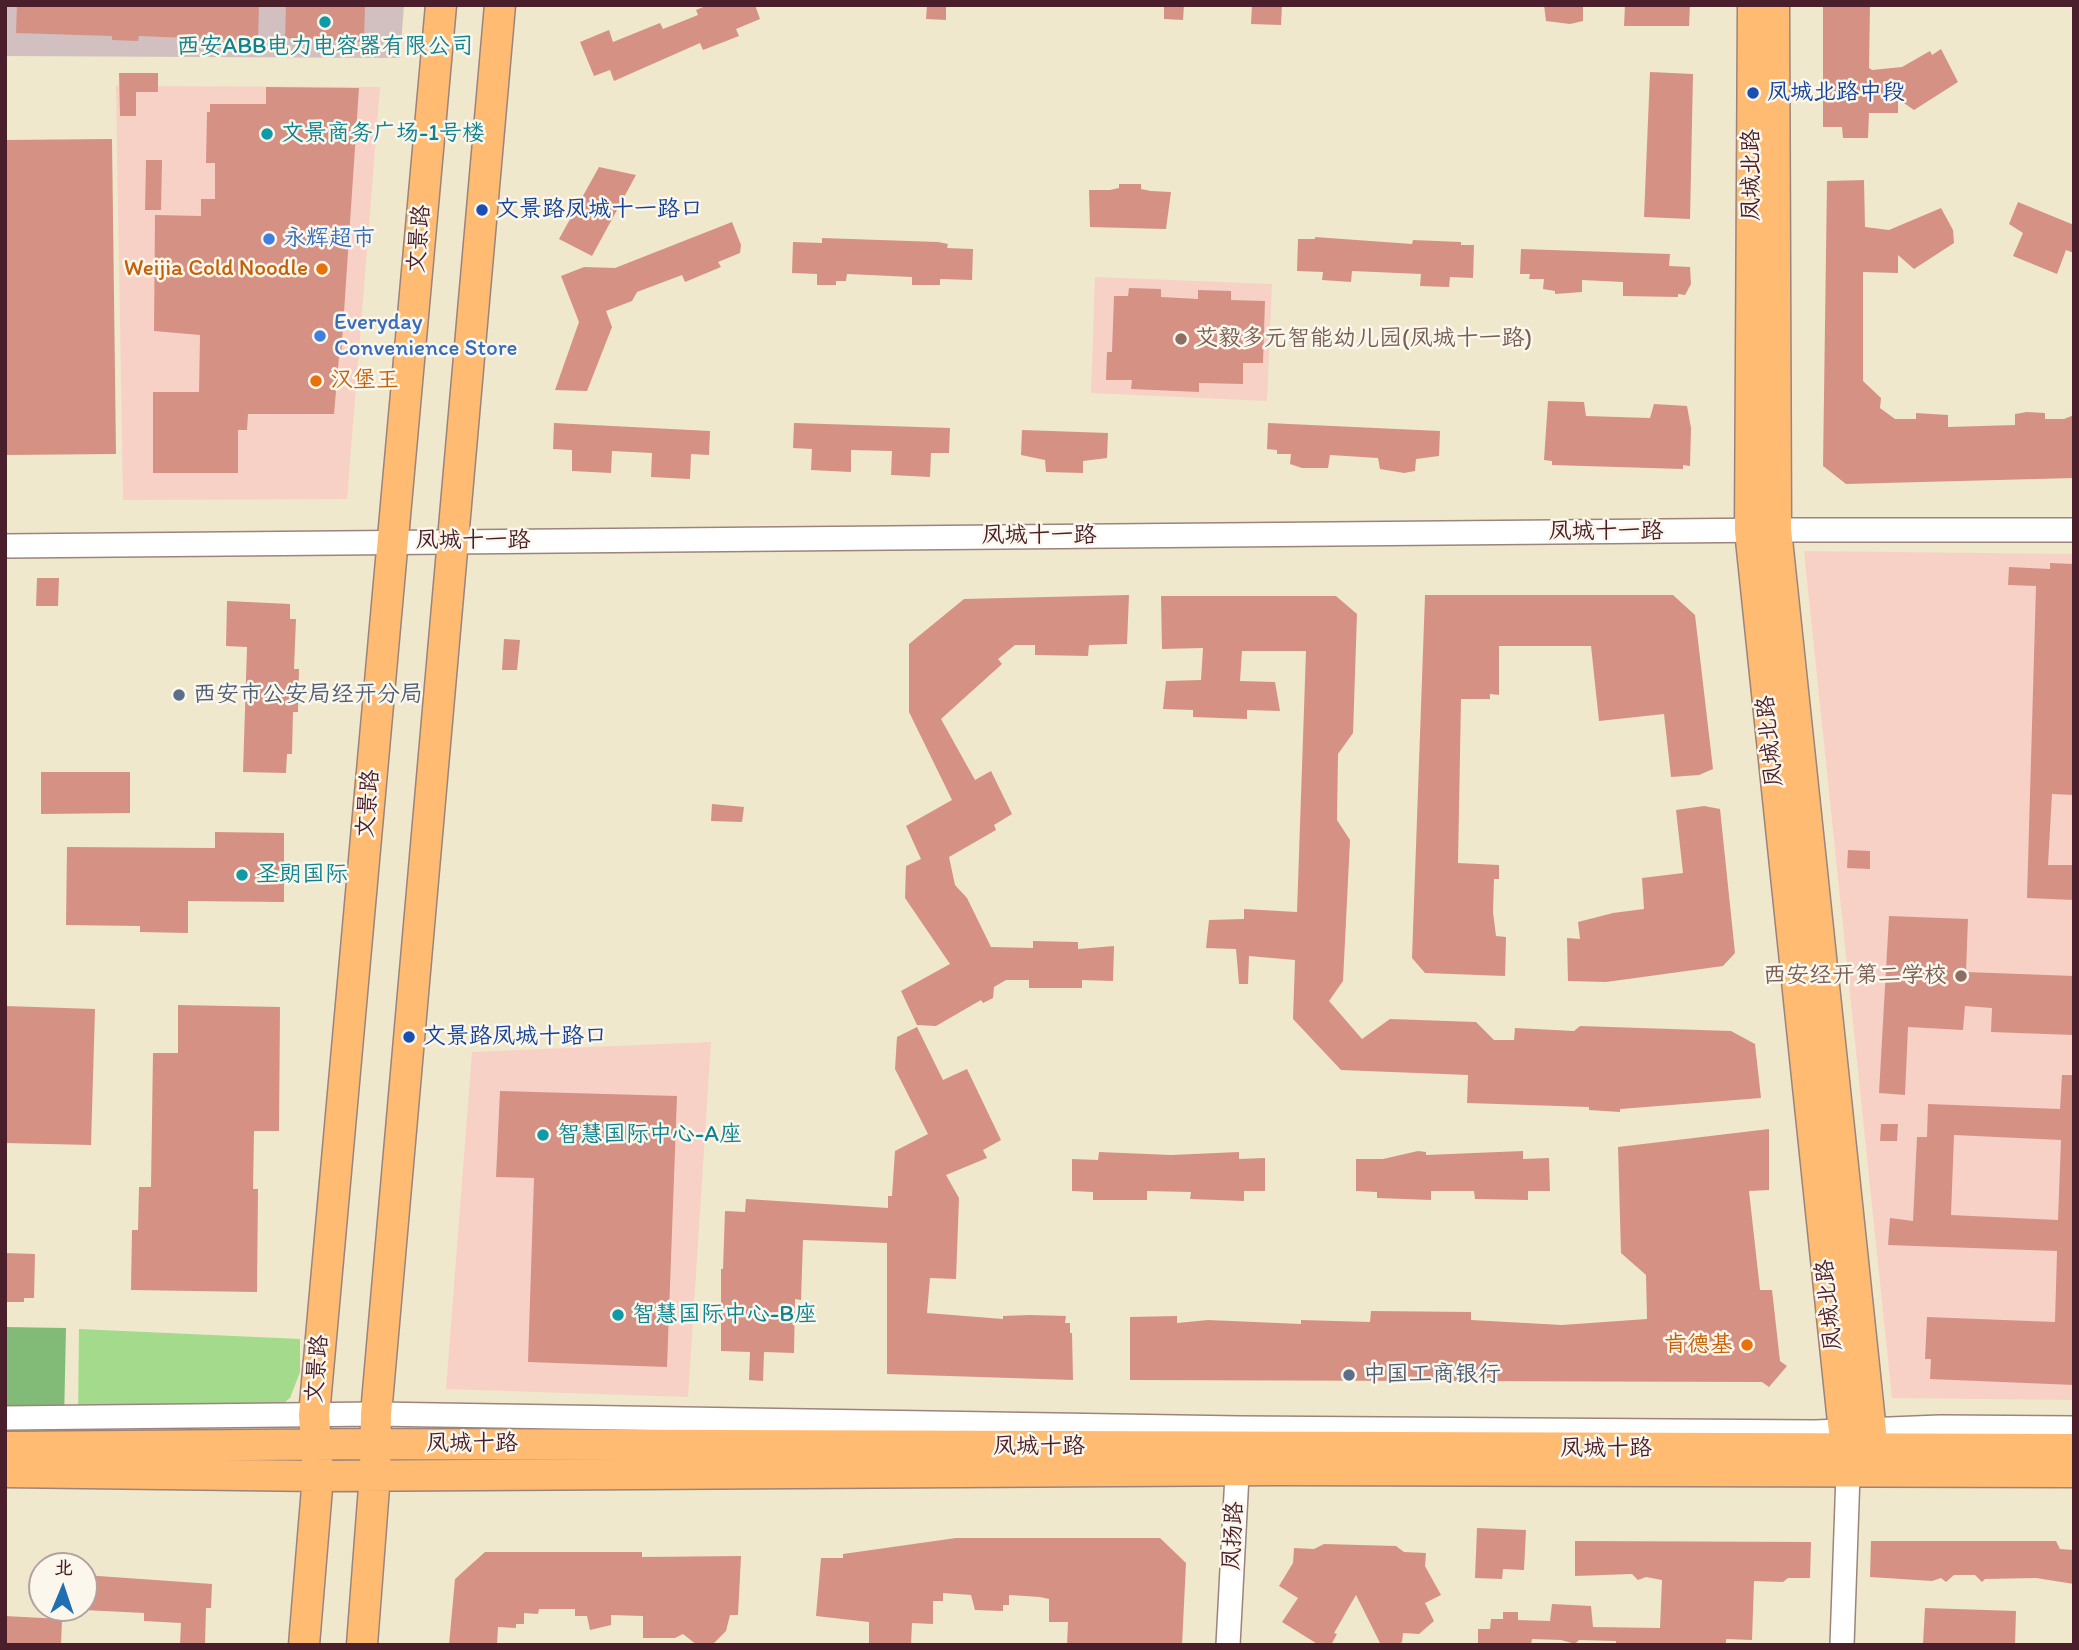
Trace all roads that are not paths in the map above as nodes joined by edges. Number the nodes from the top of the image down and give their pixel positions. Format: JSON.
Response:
{"nodes":[{"id":1,"x":441,"y":5,"type":"edge"},
{"id":2,"x":500,"y":5,"type":"edge"},
{"id":3,"x":1753,"y":5,"type":"edge"},
{"id":4,"x":1774,"y":5,"type":"edge"},
{"id":5,"x":1763,"y":530,"type":"junction"},
{"id":6,"x":2074,"y":530,"type":"edge"},
{"id":7,"x":393,"y":541,"type":"junction"},
{"id":8,"x":452,"y":541,"type":"junction"},
{"id":9,"x":5,"y":546,"type":"edge"},
{"id":10,"x":376,"y":1414,"type":"junction"},
{"id":11,"x":314,"y":1415,"type":"junction"},
{"id":12,"x":5,"y":1418,"type":"edge"},
{"id":13,"x":2074,"y":1428,"type":"edge"},
{"id":14,"x":374,"y":1444,"type":"junction"},
{"id":15,"x":5,"y":1447,"type":"edge"},
{"id":16,"x":317,"y":1447,"type":"junction"},
{"id":17,"x":1239,"y":1449,"type":"junction"},
{"id":18,"x":2074,"y":1449,"type":"edge"},
{"id":19,"x":1859,"y":1451,"type":"junction"},
{"id":20,"x":5,"y":1472,"type":"edge"},
{"id":21,"x":2074,"y":1472,"type":"edge"},
{"id":22,"x":375,"y":1474,"type":"junction"},
{"id":23,"x":318,"y":1476,"type":"junction"},
{"id":24,"x":304,"y":1645,"type":"edge"},
{"id":25,"x":362,"y":1645,"type":"edge"},
{"id":26,"x":1228,"y":1645,"type":"edge"},
{"id":27,"x":1842,"y":1645,"type":"edge"}],
"edges":[{"from":1,"to":7,"type":"main road","name":"文景路"},
{"from":2,"to":8,"type":"main road"},
{"from":3,"to":5,"type":"main road","name":"凤城北路"},
{"from":4,"to":5,"type":"main road","name":"凤城北路"},
{"from":5,"to":6,"type":"street","name":"凤城十一路"},
{"from":5,"to":8,"type":"street","name":"凤城十一路"},
{"from":5,"to":19,"type":"main road","name":"凤城北路"},
{"from":7,"to":8,"type":"street","name":"凤城十一路"},
{"from":7,"to":9,"type":"street","name":"凤城十一路"},
{"from":7,"to":11,"type":"main road","name":"文景路"},
{"from":8,"to":10,"type":"main road"},
{"from":10,"to":11,"type":"street"},
{"from":10,"to":14,"type":"main road"},
{"from":10,"to":17,"type":"street"},
{"from":11,"to":12,"type":"street"},
{"from":11,"to":16,"type":"main road","name":"文景路"},
{"from":13,"to":19,"type":"street"},
{"from":14,"to":16,"type":"main road","name":"凤城十路"},
{"from":14,"to":17,"type":"main road","name":"凤城十路"},
{"from":14,"to":22,"type":"main road"},
{"from":15,"to":16,"type":"main road","name":"凤城十路"},
{"from":16,"to":23,"type":"main road","name":"文景路"},
{"from":17,"to":19,"type":"main road","name":"凤城十路"},
{"from":17,"to":19,"type":"street"},
{"from":17,"to":22,"type":"main road","name":"凤城十路"},
{"from":17,"to":26,"type":"street","name":"凤扬路"},
{"from":18,"to":19,"type":"main road","name":"凤城十路"},
{"from":19,"to":21,"type":"main road","name":"凤城十路"},
{"from":19,"to":27,"type":"street"},
{"from":20,"to":23,"type":"main road","name":"凤城十路"},
{"from":22,"to":23,"type":"main road","name":"凤城十路"},
{"from":22,"to":25,"type":"main road"},
{"from":23,"to":24,"type":"main road","name":"文景路"}]}
